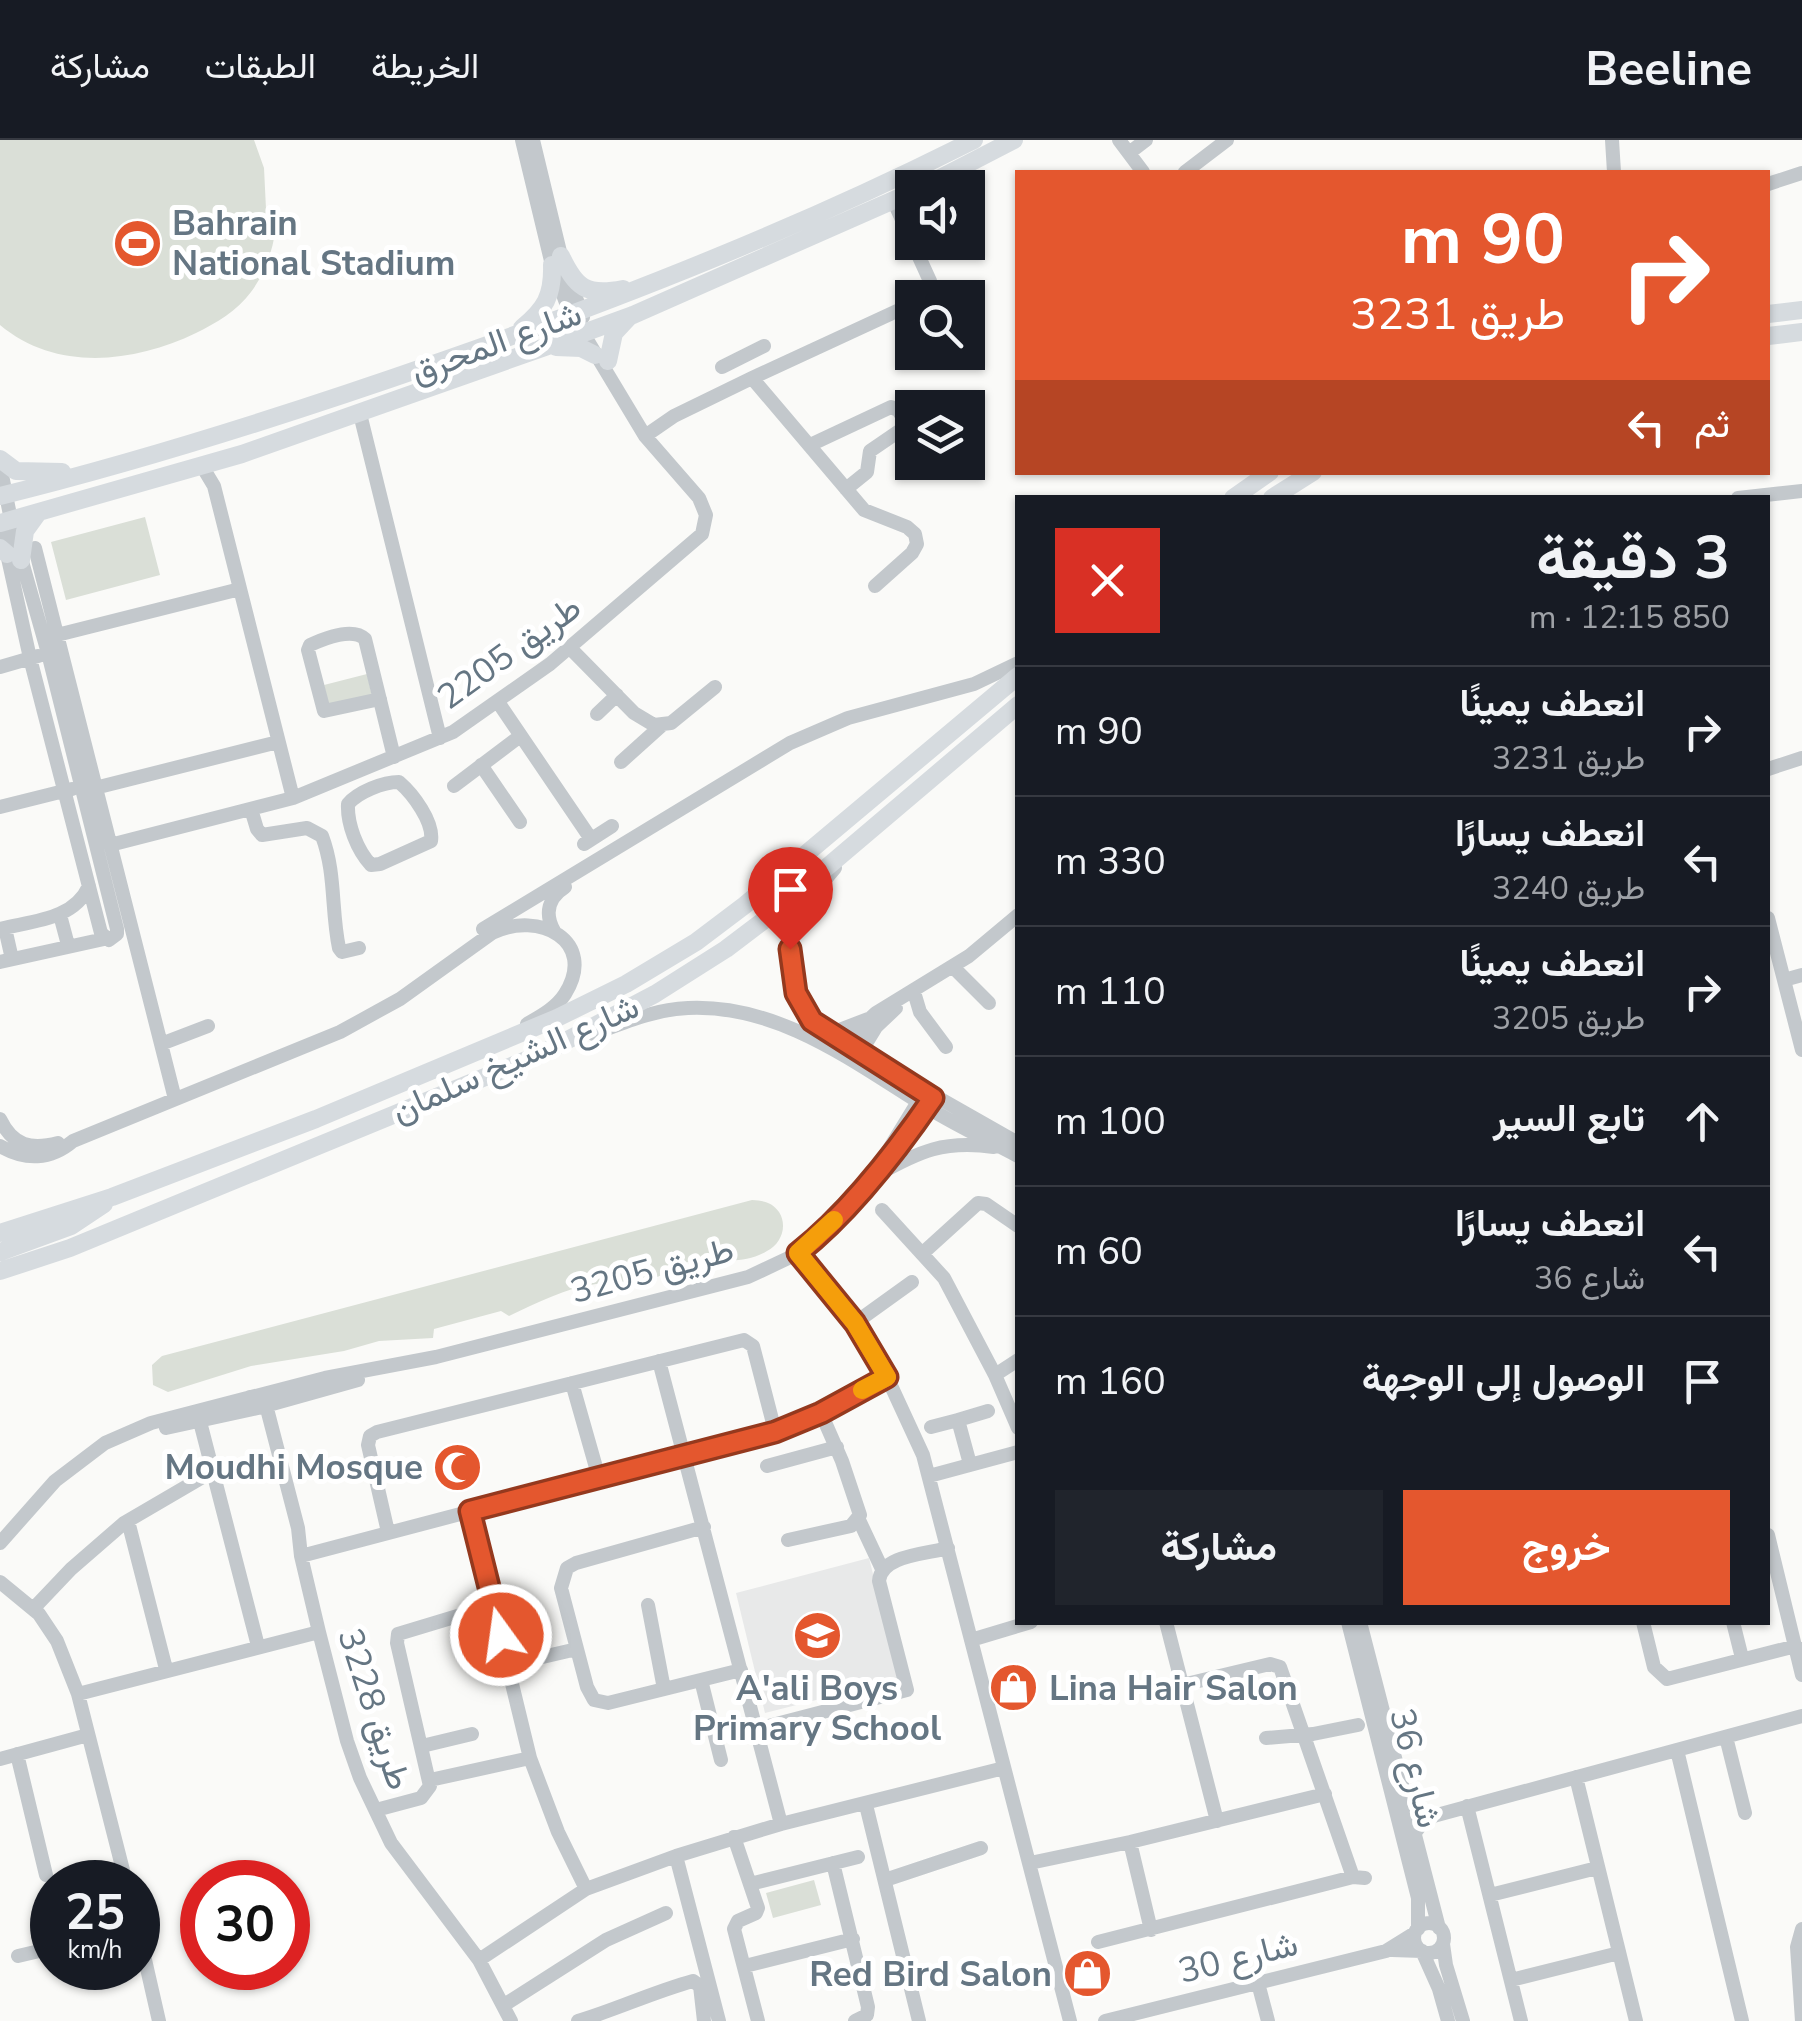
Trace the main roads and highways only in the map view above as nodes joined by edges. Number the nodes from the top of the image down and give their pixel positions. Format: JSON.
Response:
{"nodes":[{"id":1,"x":1014,"y":140,"type":"edge"},
{"id":2,"x":979,"y":145,"type":"edge"},
{"id":3,"x":945,"y":170,"type":"edge"},
{"id":4,"x":895,"y":201,"type":"edge"},
{"id":5,"x":667,"y":279,"type":"junction"},
{"id":6,"x":1802,"y":310,"type":"edge"},
{"id":7,"x":1770,"y":314,"type":"edge"},
{"id":8,"x":633,"y":315,"type":"junction"},
{"id":9,"x":1802,"y":332,"type":"edge"},
{"id":10,"x":513,"y":336,"type":"junction"},
{"id":11,"x":1770,"y":336,"type":"edge"},
{"id":12,"x":545,"y":347,"type":"junction"},
{"id":13,"x":182,"y":448,"type":"junction"},
{"id":14,"x":0,"y":462,"type":"edge"},
{"id":15,"x":202,"y":466,"type":"junction"},
{"id":16,"x":88,"y":472,"type":"junction"},
{"id":17,"x":1266,"y":475,"type":"edge"},
{"id":18,"x":1308,"y":475,"type":"edge"},
{"id":19,"x":120,"y":491,"type":"junction"},
{"id":20,"x":1237,"y":495,"type":"edge"},
{"id":21,"x":1277,"y":495,"type":"edge"},
{"id":22,"x":2,"y":513,"type":"edge"},
{"id":23,"x":38,"y":513,"type":"junction"},
{"id":24,"x":16,"y":553,"type":"edge"},
{"id":25,"x":1015,"y":679,"type":"edge"},
{"id":26,"x":1015,"y":708,"type":"edge"},
{"id":27,"x":112,"y":1197,"type":"junction"},
{"id":28,"x":0,"y":1233,"type":"edge"},
{"id":29,"x":0,"y":1252,"type":"edge"},
{"id":30,"x":0,"y":1273,"type":"edge"}],
"edges":[{"from":1,"to":2,"type":"main road","name":"شارع المحرق"},
{"from":2,"to":3,"type":"main road","name":"شارع المحرق"},
{"from":2,"to":5,"type":"main road","name":"شارع المحرق"},
{"from":4,"to":8,"type":"main road","name":"شارع المحرق"},
{"from":5,"to":10,"type":"main road","name":"شارع المحرق"},
{"from":5,"to":10,"type":"main road"},
{"from":6,"to":7,"type":"main road"},
{"from":8,"to":12,"type":"main road","name":"شارع المحرق"},
{"from":8,"to":12,"type":"main road"},
{"from":9,"to":11,"type":"main road"},
{"from":10,"to":13,"type":"main road","name":"شارع المحرق"},
{"from":12,"to":15,"type":"main road","name":"شارع المحرق"},
{"from":13,"to":15,"type":"main road"},
{"from":13,"to":16,"type":"main road","name":"شارع المحرق"},
{"from":13,"to":19,"type":"main road"},
{"from":14,"to":16,"type":"main road"},
{"from":15,"to":19,"type":"main road","name":"شارع المحرق"},
{"from":16,"to":22,"type":"main road","name":"شارع المحرق"},
{"from":17,"to":20,"type":"main road"},
{"from":18,"to":21,"type":"main road"},
{"from":19,"to":23,"type":"main road","name":"شارع المحرق"},
{"from":22,"to":23,"type":"main road","name":"شارع المحرق"},
{"from":23,"to":24,"type":"main road"},
{"from":25,"to":27,"type":"main road","name":"شارع الشيخ سلمان"},
{"from":26,"to":30,"type":"main road","name":"شارع الشيخ سلمان"},
{"from":27,"to":28,"type":"main road","name":"شارع الشيخ سلمان"},
{"from":27,"to":29,"type":"main road"}]}
